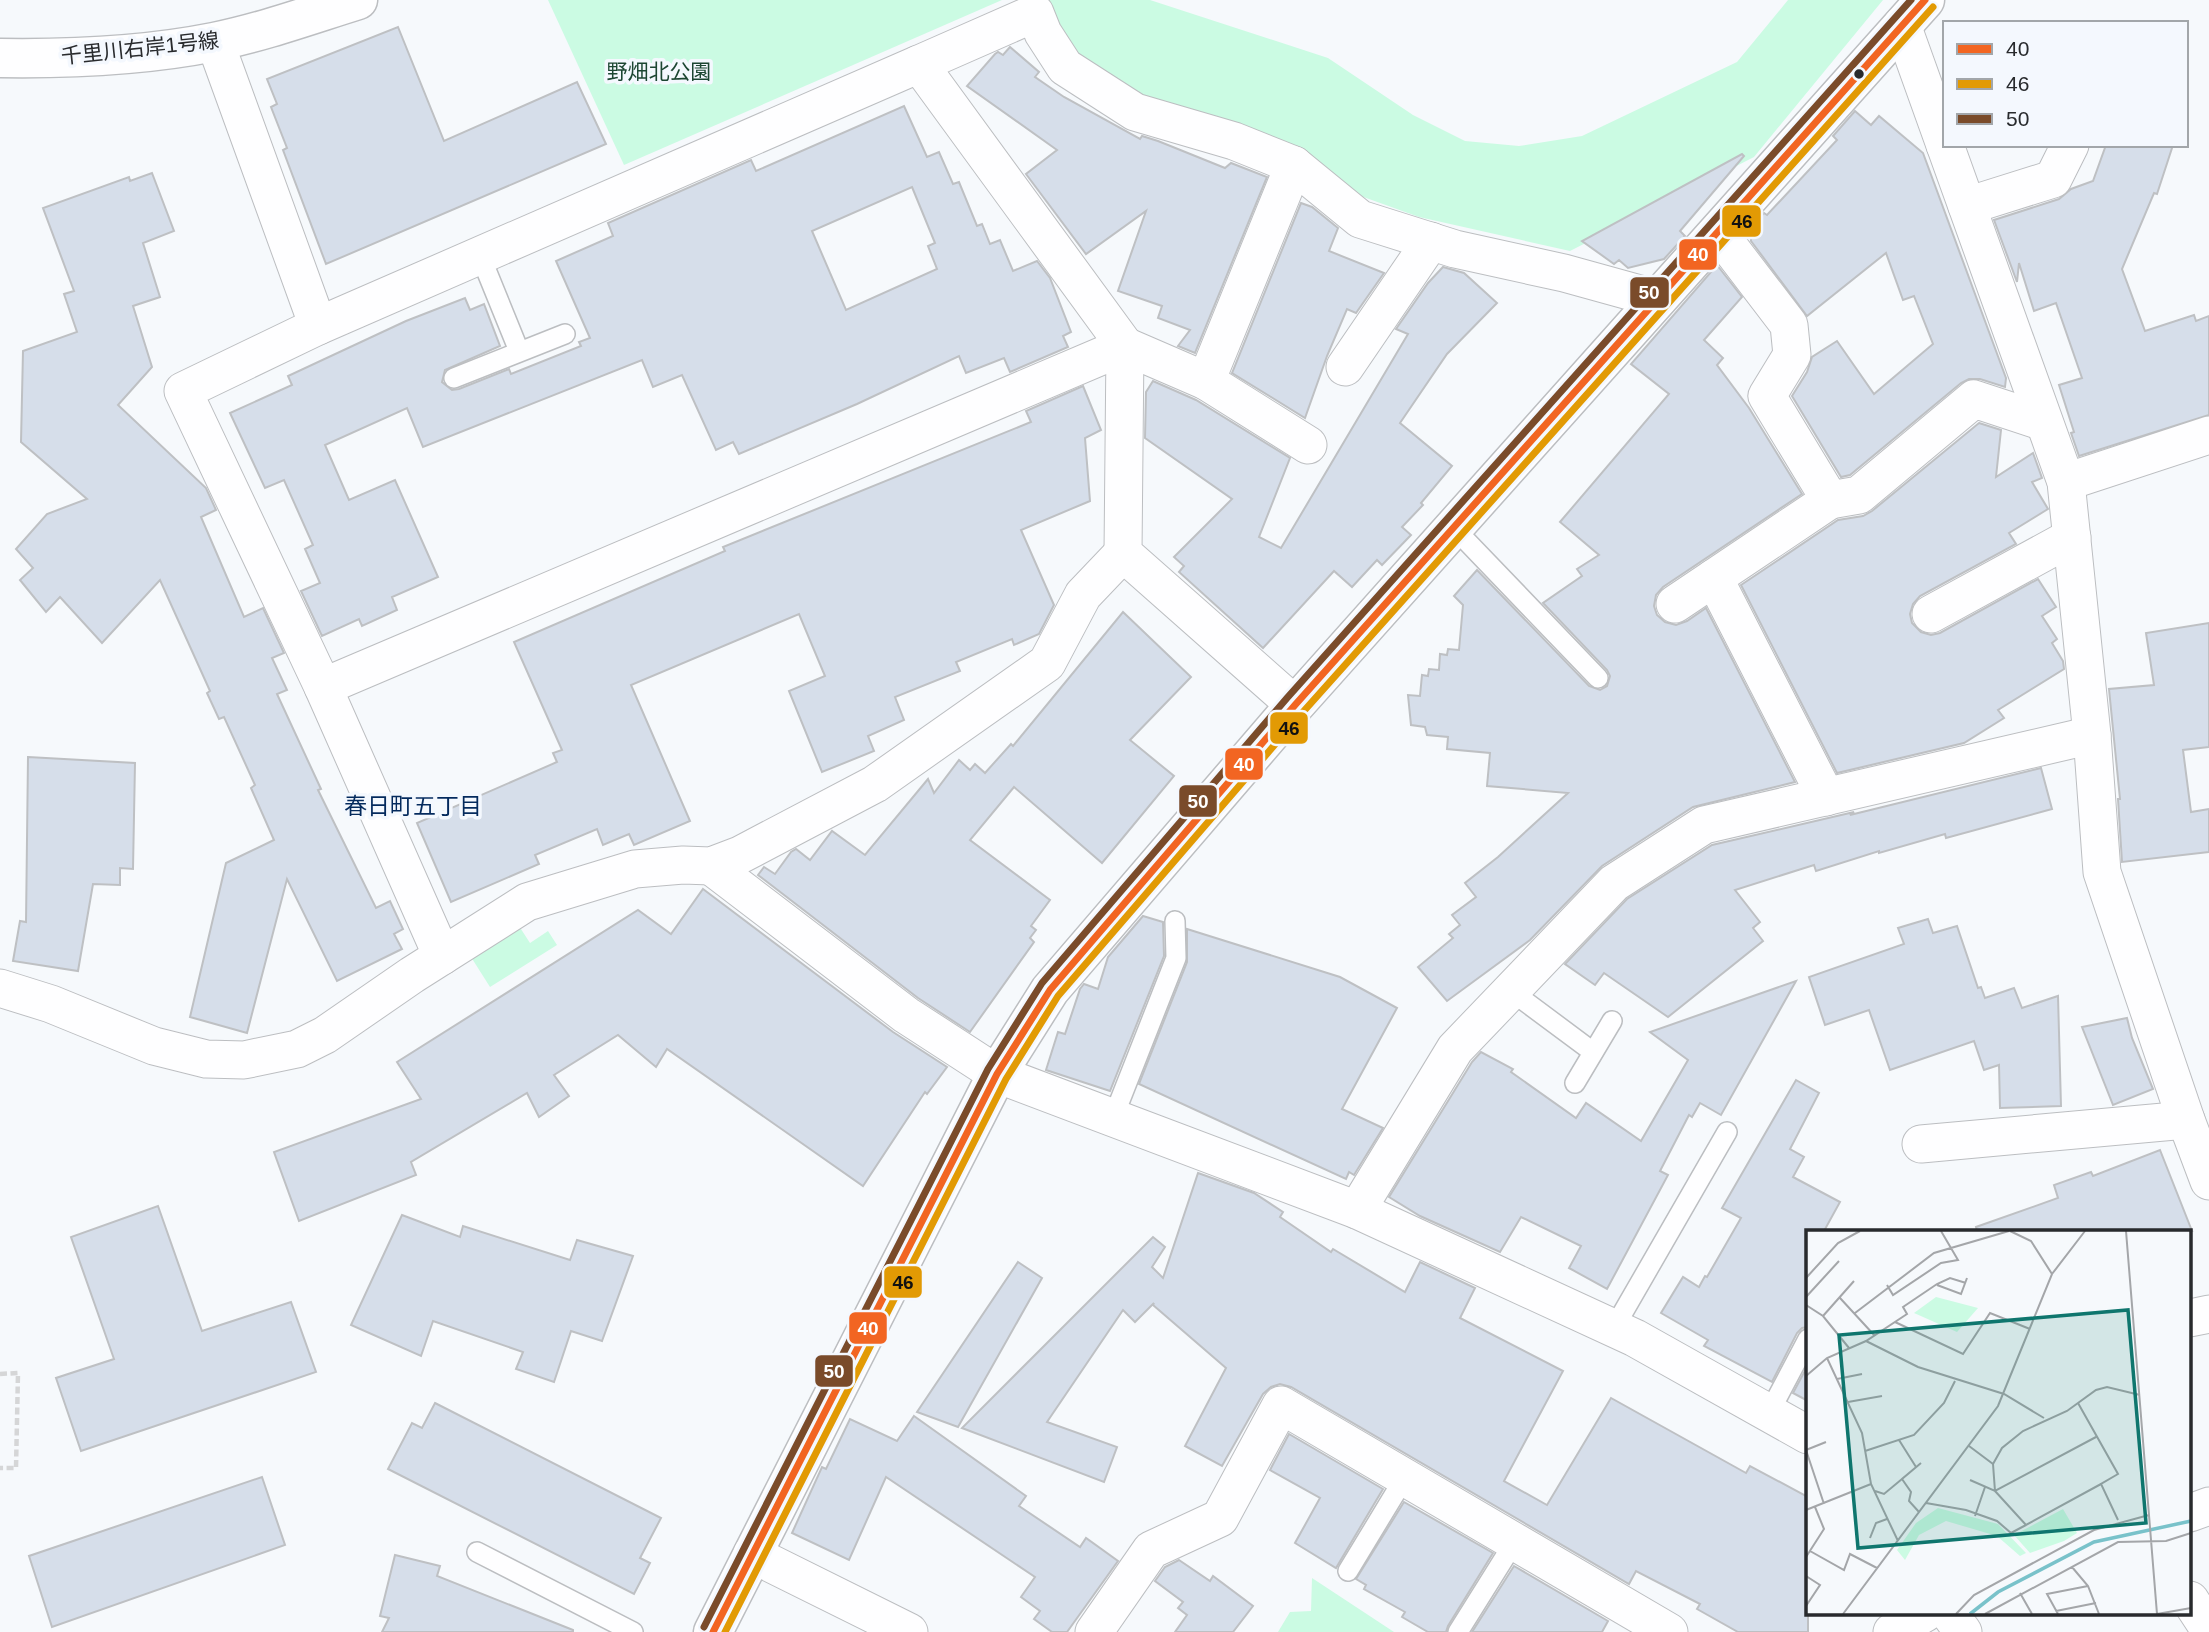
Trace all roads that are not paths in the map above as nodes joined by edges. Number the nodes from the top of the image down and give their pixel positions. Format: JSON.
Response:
{"nodes":[{"id":1,"x":358,"y":0,"type":"edge"},
{"id":2,"x":1914,"y":13,"type":"edge"},
{"id":3,"x":215,"y":42,"type":"junction"},
{"id":4,"x":0,"y":58,"type":"edge"},
{"id":5,"x":919,"y":64,"type":"junction"},
{"id":6,"x":1943,"y":136,"type":"edge"},
{"id":7,"x":1946,"y":147,"type":"edge"},
{"id":8,"x":2069,"y":147,"type":"edge"},
{"id":9,"x":1294,"y":165,"type":"junction"},
{"id":10,"x":1967,"y":206,"type":"junction"},
{"id":11,"x":1718,"y":232,"type":"junction"},
{"id":12,"x":1431,"y":241,"type":"junction"},
{"id":13,"x":480,"y":255,"type":"junction"},
{"id":14,"x":1658,"y":299,"type":"junction"},
{"id":15,"x":318,"y":326,"type":"junction"},
{"id":16,"x":565,"y":334,"type":"dead end"},
{"id":17,"x":1125,"y":346,"type":"junction"},
{"id":18,"x":519,"y":351,"type":"junction"},
{"id":19,"x":1345,"y":367,"type":"dead end"},
{"id":20,"x":454,"y":379,"type":"dead end"},
{"id":21,"x":1206,"y":381,"type":"junction"},
{"id":22,"x":2044,"y":422,"type":"junction"},
{"id":23,"x":2209,"y":435,"type":"edge"},
{"id":24,"x":1308,"y":445,"type":"dead end"},
{"id":25,"x":2066,"y":482,"type":"junction"},
{"id":26,"x":1830,"y":500,"type":"junction"},
{"id":27,"x":1454,"y":528,"type":"junction"},
{"id":28,"x":2072,"y":537,"type":"junction"},
{"id":29,"x":1123,"y":553,"type":"junction"},
{"id":30,"x":1714,"y":578,"type":"junction"},
{"id":31,"x":1675,"y":604,"type":"dead end"},
{"id":32,"x":1931,"y":614,"type":"dead end"},
{"id":33,"x":1598,"y":678,"type":"dead end"},
{"id":34,"x":323,"y":687,"type":"junction"},
{"id":35,"x":1295,"y":705,"type":"junction"},
{"id":36,"x":2092,"y":735,"type":"junction"},
{"id":37,"x":1826,"y":797,"type":"junction"},
{"id":38,"x":711,"y":866,"type":"junction"},
{"id":39,"x":1175,"y":921,"type":"dead end"},
{"id":40,"x":442,"y":956,"type":"junction"},
{"id":41,"x":0,"y":988,"type":"edge"},
{"id":42,"x":1511,"y":991,"type":"junction"},
{"id":43,"x":1612,"y":1021,"type":"dead end"},
{"id":44,"x":1593,"y":1052,"type":"junction"},
{"id":45,"x":997,"y":1073,"type":"junction"},
{"id":46,"x":1575,"y":1083,"type":"dead end"},
{"id":47,"x":1113,"y":1118,"type":"junction"},
{"id":48,"x":2186,"y":1120,"type":"junction"},
{"id":49,"x":1727,"y":1132,"type":"dead end"},
{"id":50,"x":1921,"y":1144,"type":"dead end"},
{"id":51,"x":2209,"y":1181,"type":"edge"},
{"id":52,"x":1357,"y":1210,"type":"junction"},
{"id":53,"x":1614,"y":1328,"type":"junction"},
{"id":54,"x":1806,"y":1343,"type":"edge"},
{"id":55,"x":1769,"y":1413,"type":"junction"},
{"id":56,"x":1806,"y":1434,"type":"edge"},
{"id":57,"x":1405,"y":1477,"type":"junction"},
{"id":58,"x":2209,"y":1506,"type":"edge"},
{"id":59,"x":2192,"y":1512,"type":"edge"},
{"id":60,"x":1515,"y":1541,"type":"junction"},
{"id":61,"x":477,"y":1552,"type":"dead end"},
{"id":62,"x":752,"y":1554,"type":"junction"},
{"id":63,"x":1348,"y":1571,"type":"dead end"},
{"id":64,"x":2192,"y":1604,"type":"edge"},
{"id":65,"x":1923,"y":1614,"type":"edge"},
{"id":66,"x":1950,"y":1614,"type":"edge"},
{"id":67,"x":1626,"y":1621,"type":"edge"},
{"id":68,"x":2209,"y":1629,"type":"edge"},
{"id":69,"x":633,"y":1632,"type":"edge"},
{"id":70,"x":713,"y":1632,"type":"edge"},
{"id":71,"x":909,"y":1632,"type":"edge"},
{"id":72,"x":1094,"y":1632,"type":"edge"},
{"id":73,"x":1458,"y":1632,"type":"edge"},
{"id":74,"x":1669,"y":1632,"type":"edge"},
{"id":75,"x":1892,"y":1632,"type":"edge"},
{"id":76,"x":1963,"y":1632,"type":"edge"}],
"edges":[{"from":1,"to":3,"type":"main road","name":"千里川右岸1号線"},
{"from":2,"to":6,"type":"street"},
{"from":2,"to":11,"type":"main road"},
{"from":3,"to":4,"type":"main road","name":"千里川右岸1号線"},
{"from":3,"to":15,"type":"street"},
{"from":5,"to":9,"type":"street"},
{"from":5,"to":13,"type":"street"},
{"from":5,"to":17,"type":"street"},
{"from":7,"to":10,"type":"street"},
{"from":8,"to":10,"type":"street"},
{"from":9,"to":12,"type":"street"},
{"from":9,"to":21,"type":"street"},
{"from":10,"to":22,"type":"street"},
{"from":11,"to":14,"type":"main road"},
{"from":11,"to":26,"type":"street"},
{"from":12,"to":14,"type":"street"},
{"from":12,"to":19,"type":"street"},
{"from":13,"to":15,"type":"street"},
{"from":13,"to":18,"type":"lane"},
{"from":14,"to":27,"type":"main road"},
{"from":15,"to":34,"type":"street"},
{"from":16,"to":18,"type":"lane"},
{"from":17,"to":21,"type":"street"},
{"from":17,"to":29,"type":"street"},
{"from":17,"to":34,"type":"street"},
{"from":18,"to":20,"type":"lane"},
{"from":21,"to":24,"type":"street"},
{"from":22,"to":25,"type":"street"},
{"from":22,"to":26,"type":"street"},
{"from":23,"to":25,"type":"street"},
{"from":25,"to":28,"type":"street"},
{"from":26,"to":30,"type":"street"},
{"from":27,"to":33,"type":"lane"},
{"from":27,"to":35,"type":"main road"},
{"from":28,"to":32,"type":"street"},
{"from":28,"to":36,"type":"street"},
{"from":29,"to":35,"type":"street"},
{"from":29,"to":38,"type":"street"},
{"from":30,"to":31,"type":"street"},
{"from":30,"to":37,"type":"street"},
{"from":34,"to":40,"type":"street"},
{"from":35,"to":45,"type":"main road"},
{"from":36,"to":37,"type":"street"},
{"from":36,"to":48,"type":"street"},
{"from":37,"to":42,"type":"street"},
{"from":38,"to":40,"type":"street"},
{"from":38,"to":45,"type":"street"},
{"from":39,"to":47,"type":"lane"},
{"from":40,"to":41,"type":"street"},
{"from":42,"to":44,"type":"lane"},
{"from":42,"to":52,"type":"street"},
{"from":43,"to":44,"type":"lane"},
{"from":44,"to":46,"type":"lane"},
{"from":45,"to":47,"type":"street"},
{"from":45,"to":62,"type":"main road"},
{"from":47,"to":52,"type":"street"},
{"from":48,"to":50,"type":"street"},
{"from":48,"to":51,"type":"street"},
{"from":49,"to":53,"type":"lane"},
{"from":52,"to":53,"type":"street"},
{"from":53,"to":55,"type":"street"},
{"from":54,"to":55,"type":"lane"},
{"from":55,"to":56,"type":"street"},
{"from":57,"to":60,"type":"street"},
{"from":57,"to":63,"type":"lane"},
{"from":57,"to":72,"type":"street"},
{"from":58,"to":59,"type":"street"},
{"from":60,"to":67,"type":"street"},
{"from":60,"to":73,"type":"lane"},
{"from":61,"to":69,"type":"lane"},
{"from":62,"to":70,"type":"main road"},
{"from":62,"to":71,"type":"street"},
{"from":64,"to":68,"type":"street"},
{"from":65,"to":75,"type":"street"},
{"from":66,"to":76,"type":"street"},
{"from":67,"to":74,"type":"street"}]}
